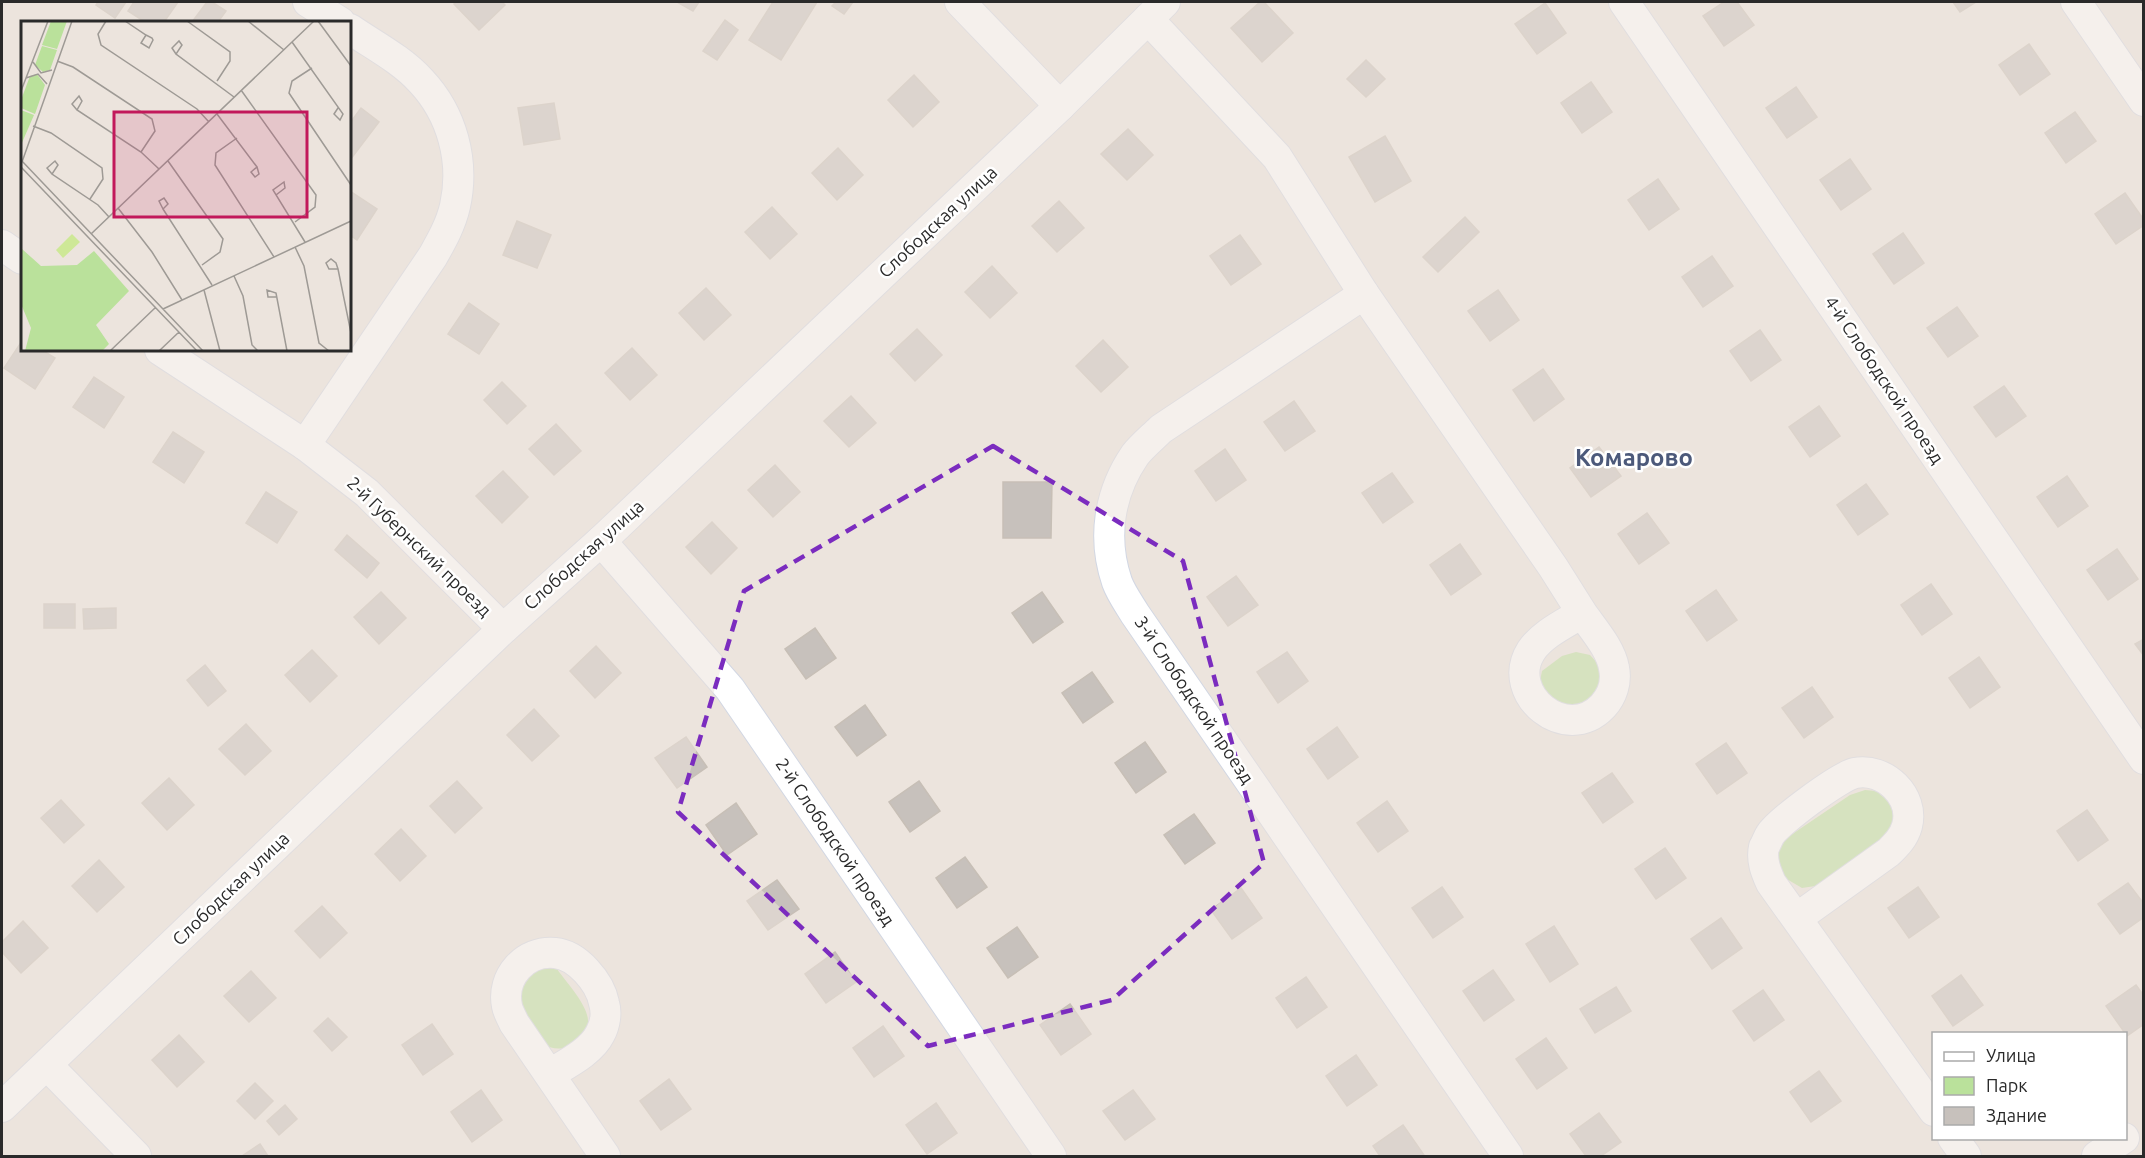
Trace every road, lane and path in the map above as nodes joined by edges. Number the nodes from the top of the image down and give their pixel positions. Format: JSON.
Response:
{"nodes":[{"id":1,"x":308,"y":2,"type":"edge"},
{"id":2,"x":960,"y":2,"type":"edge"},
{"id":3,"x":1624,"y":2,"type":"edge"},
{"id":4,"x":2076,"y":2,"type":"edge"},
{"id":5,"x":1157,"y":10,"type":"edge"},
{"id":6,"x":338,"y":21,"type":"edge"},
{"id":7,"x":351,"y":30,"type":"edge"},
{"id":8,"x":2144,"y":101,"type":"edge"},
{"id":9,"x":1060,"y":106,"type":"junction"},
{"id":10,"x":2,"y":245,"type":"edge"},
{"id":11,"x":21,"y":258,"type":"edge"},
{"id":12,"x":1364,"y":294,"type":"junction"},
{"id":13,"x":162,"y":351,"type":"edge"},
{"id":14,"x":305,"y":445,"type":"junction"},
{"id":15,"x":601,"y":541,"type":"junction"},
{"id":16,"x":1582,"y":613,"type":"dead end"},
{"id":17,"x":503,"y":629,"type":"junction"},
{"id":18,"x":2144,"y":759,"type":"edge"},
{"id":19,"x":1797,"y":918,"type":"junction"},
{"id":20,"x":47,"y":1065,"type":"junction"},
{"id":21,"x":550,"y":1074,"type":"dead end"},
{"id":22,"x":2,"y":1107,"type":"edge"},
{"id":23,"x":1932,"y":1108,"type":"edge"},
{"id":24,"x":2144,"y":1125,"type":"edge"},
{"id":25,"x":2127,"y":1137,"type":"edge"},
{"id":26,"x":1954,"y":1140,"type":"edge"},
{"id":27,"x":2122,"y":1140,"type":"edge"},
{"id":28,"x":136,"y":1156,"type":"edge"},
{"id":29,"x":605,"y":1156,"type":"edge"},
{"id":30,"x":1051,"y":1156,"type":"edge"},
{"id":31,"x":1508,"y":1156,"type":"edge"},
{"id":32,"x":1966,"y":1156,"type":"edge"},
{"id":33,"x":2097,"y":1156,"type":"edge"}],
"edges":[{"from":1,"to":6,"type":"street"},
{"from":2,"to":9,"type":"street"},
{"from":3,"to":18,"type":"street","name":"4-й Слободской проезд"},
{"from":4,"to":8,"type":"street"},
{"from":5,"to":9,"type":"street","name":"Слободская улица"},
{"from":5,"to":12,"type":"street"},
{"from":7,"to":14,"type":"street"},
{"from":9,"to":15,"type":"street","name":"Слободская улица"},
{"from":10,"to":11,"type":"street"},
{"from":12,"to":16,"type":"street"},
{"from":12,"to":31,"type":"street","name":"3-й Слободской проезд"},
{"from":13,"to":14,"type":"street","name":"2-й Губернский проезд"},
{"from":14,"to":17,"type":"street","name":"2-й Губернский проезд"},
{"from":15,"to":17,"type":"street","name":"Слободская улица"},
{"from":15,"to":30,"type":"street","name":"2-й Слободской проезд"},
{"from":17,"to":20,"type":"street","name":"Слободская улица"},
{"from":19,"to":19,"type":"street"},
{"from":19,"to":23,"type":"street"},
{"from":20,"to":22,"type":"street","name":"Слободская улица"},
{"from":20,"to":28,"type":"street"},
{"from":21,"to":29,"type":"street"},
{"from":24,"to":25,"type":"street"},
{"from":26,"to":32,"type":"street"},
{"from":27,"to":33,"type":"street"}]}
